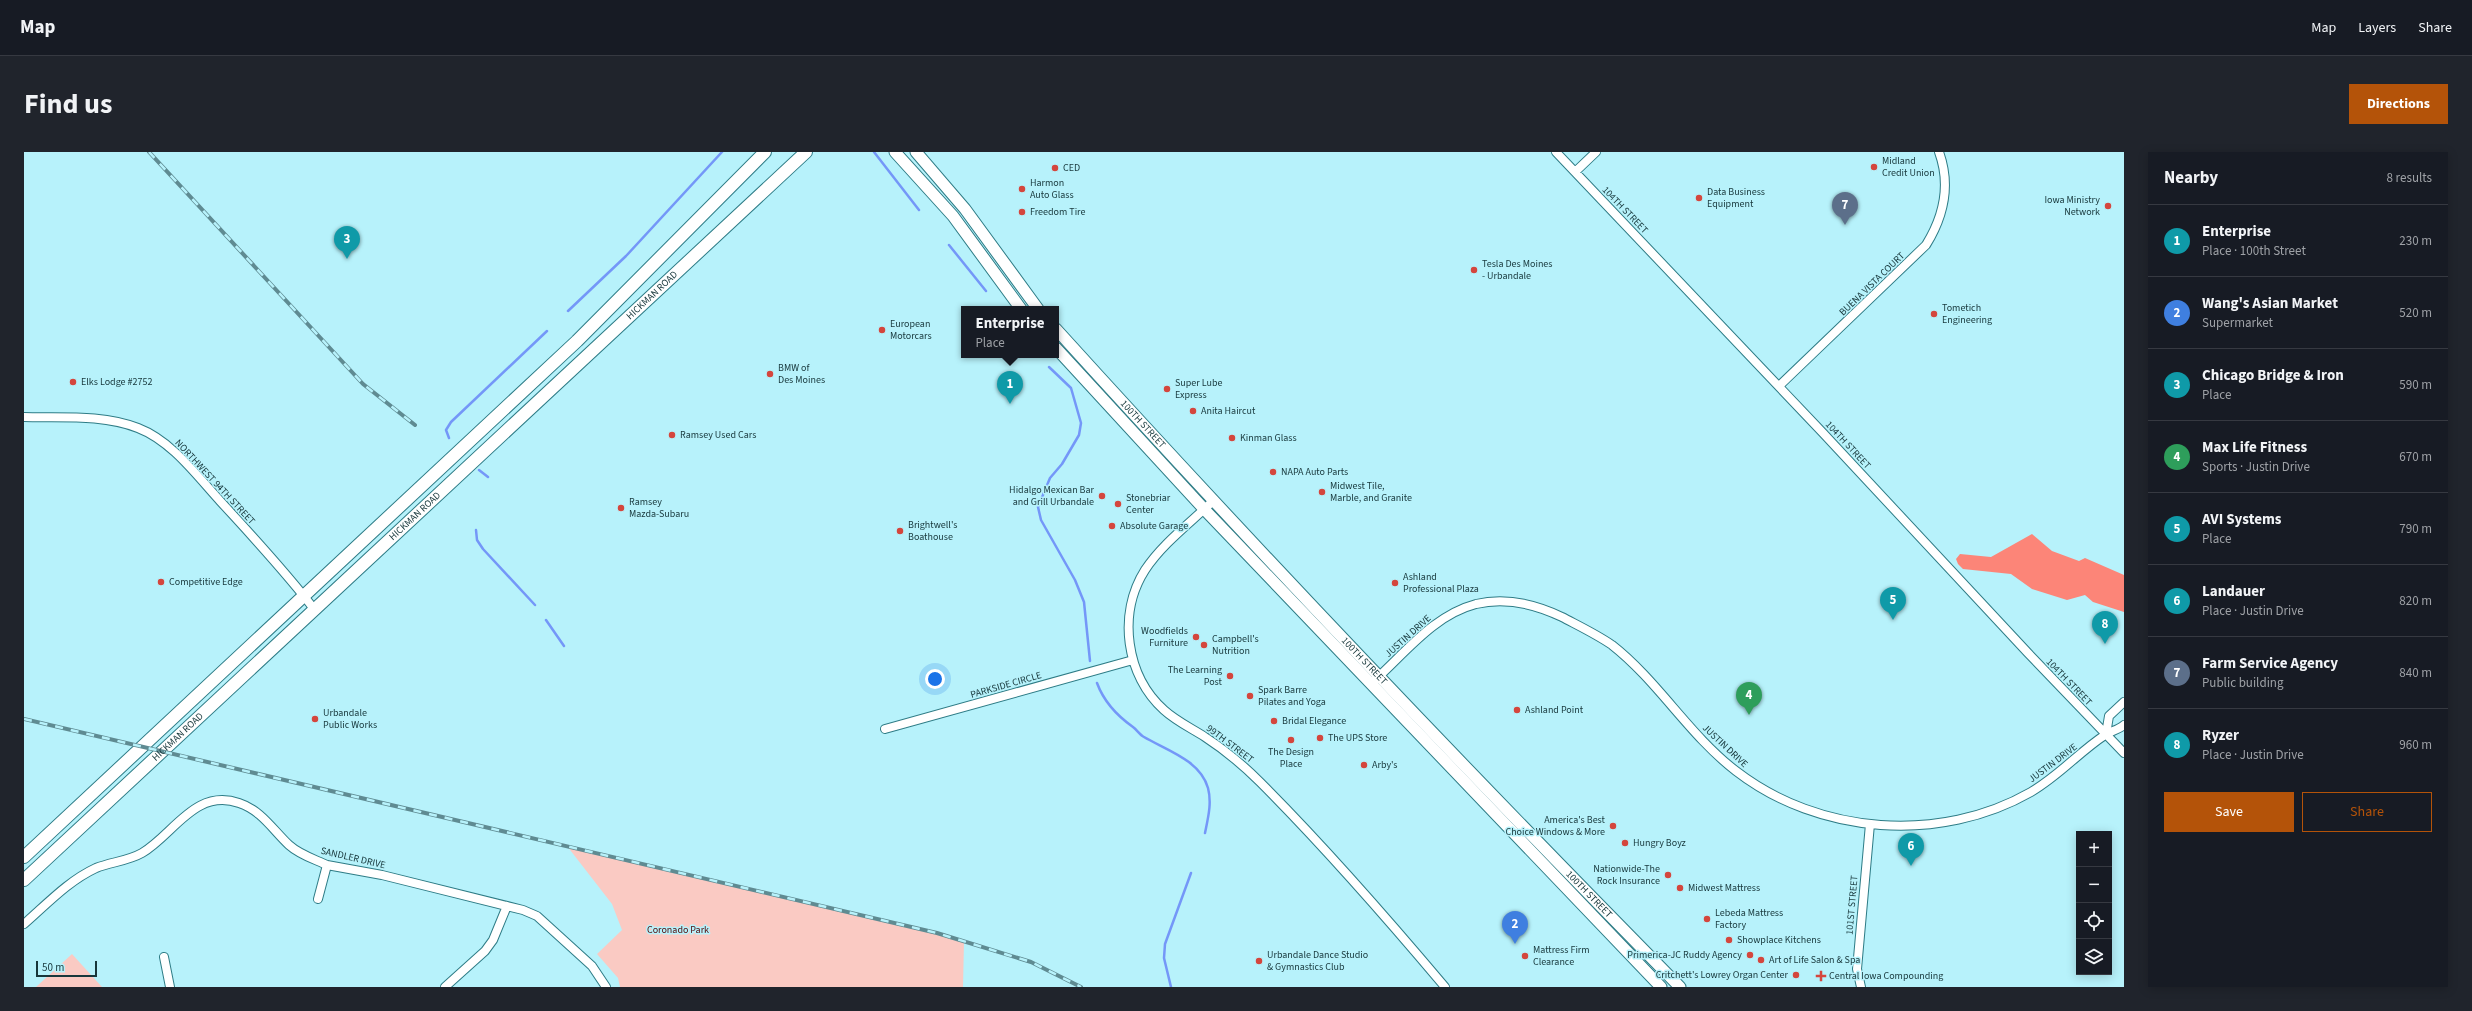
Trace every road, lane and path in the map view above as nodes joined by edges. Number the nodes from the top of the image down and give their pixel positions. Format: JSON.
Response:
{"nodes":[{"id":1,"x":765,"y":152,"type":"edge"},
{"id":2,"x":806,"y":152,"type":"edge"},
{"id":3,"x":895,"y":152,"type":"edge"},
{"id":4,"x":916,"y":152,"type":"edge"},
{"id":5,"x":1556,"y":152,"type":"edge"},
{"id":6,"x":1596,"y":152,"type":"edge"},
{"id":7,"x":1939,"y":152,"type":"edge"},
{"id":8,"x":1575,"y":172,"type":"junction"},
{"id":9,"x":1019,"y":306,"type":"edge"},
{"id":10,"x":1036,"y":306,"type":"edge"},
{"id":11,"x":1059,"y":332,"type":"edge"},
{"id":12,"x":1059,"y":351,"type":"edge"},
{"id":13,"x":1779,"y":386,"type":"junction"},
{"id":14,"x":24,"y":417,"type":"edge"},
{"id":15,"x":1213,"y":501,"type":"junction"},
{"id":16,"x":1204,"y":509,"type":"junction"},
{"id":17,"x":304,"y":596,"type":"junction"},
{"id":18,"x":314,"y":609,"type":"junction"},
{"id":19,"x":1133,"y":660,"type":"junction"},
{"id":20,"x":1379,"y":676,"type":"junction"},
{"id":21,"x":1370,"y":684,"type":"junction"},
{"id":22,"x":2124,"y":702,"type":"edge"},
{"id":23,"x":2124,"y":725,"type":"edge"},
{"id":24,"x":885,"y":729,"type":"dead end"},
{"id":25,"x":2106,"y":734,"type":"junction"},
{"id":26,"x":2124,"y":753,"type":"edge"},
{"id":27,"x":1870,"y":824,"type":"junction"},
{"id":28,"x":24,"y":857,"type":"edge"},
{"id":29,"x":327,"y":865,"type":"junction"},
{"id":30,"x":24,"y":880,"type":"edge"},
{"id":31,"x":318,"y":900,"type":"dead end"},
{"id":32,"x":507,"y":906,"type":"junction"},
{"id":33,"x":24,"y":924,"type":"edge"},
{"id":34,"x":164,"y":957,"type":"dead end"},
{"id":35,"x":170,"y":987,"type":"edge"},
{"id":36,"x":445,"y":987,"type":"edge"},
{"id":37,"x":606,"y":987,"type":"edge"},
{"id":38,"x":1445,"y":987,"type":"edge"},
{"id":39,"x":1661,"y":987,"type":"edge"},
{"id":40,"x":1680,"y":987,"type":"edge"},
{"id":41,"x":1861,"y":987,"type":"edge"}],
"edges":[{"from":1,"to":17,"type":"main road","name":"HICKMAN ROAD"},
{"from":2,"to":18,"type":"main road","name":"HICKMAN ROAD"},
{"from":3,"to":9,"type":"main road"},
{"from":4,"to":10,"type":"main road"},
{"from":5,"to":8,"type":"street","name":"104TH STREET"},
{"from":6,"to":8,"type":"street"},
{"from":7,"to":13,"type":"street","name":"BUENA VISTA COURT"},
{"from":8,"to":13,"type":"street","name":"104TH STREET"},
{"from":11,"to":15,"type":"main road","name":"100TH STREET"},
{"from":12,"to":16,"type":"main road","name":"100TH STREET"},
{"from":13,"to":25,"type":"street","name":"104TH STREET"},
{"from":14,"to":17,"type":"street","name":"NORTHWEST 94TH STREET"},
{"from":15,"to":16,"type":"street","name":"99TH STREET"},
{"from":15,"to":20,"type":"main road","name":"100TH STREET"},
{"from":16,"to":19,"type":"street","name":"99TH STREET"},
{"from":16,"to":21,"type":"main road","name":"100TH STREET"},
{"from":17,"to":18,"type":"street","name":"NORTHWEST 94TH STREET"},
{"from":17,"to":28,"type":"main road","name":"HICKMAN ROAD"},
{"from":18,"to":30,"type":"main road","name":"HICKMAN ROAD"},
{"from":19,"to":24,"type":"street","name":"PARKSIDE CIRCLE"},
{"from":19,"to":38,"type":"street","name":"99TH STREET"},
{"from":20,"to":21,"type":"street","name":"JUSTIN DRIVE"},
{"from":20,"to":27,"type":"street","name":"JUSTIN DRIVE"},
{"from":20,"to":40,"type":"main road","name":"100TH STREET"},
{"from":21,"to":39,"type":"main road","name":"100TH STREET"},
{"from":22,"to":25,"type":"street"},
{"from":23,"to":25,"type":"street","name":"JUSTIN DRIVE"},
{"from":25,"to":26,"type":"street","name":"104TH STREET"},
{"from":25,"to":27,"type":"street","name":"JUSTIN DRIVE"},
{"from":27,"to":41,"type":"street","name":"101ST STREET"},
{"from":29,"to":31,"type":"street"},
{"from":29,"to":32,"type":"street","name":"SANDLER DRIVE"},
{"from":29,"to":33,"type":"street","name":"SANDLER DRIVE"},
{"from":32,"to":36,"type":"street"},
{"from":32,"to":37,"type":"street","name":"SANDLER DRIVE"},
{"from":34,"to":35,"type":"street"}]}
